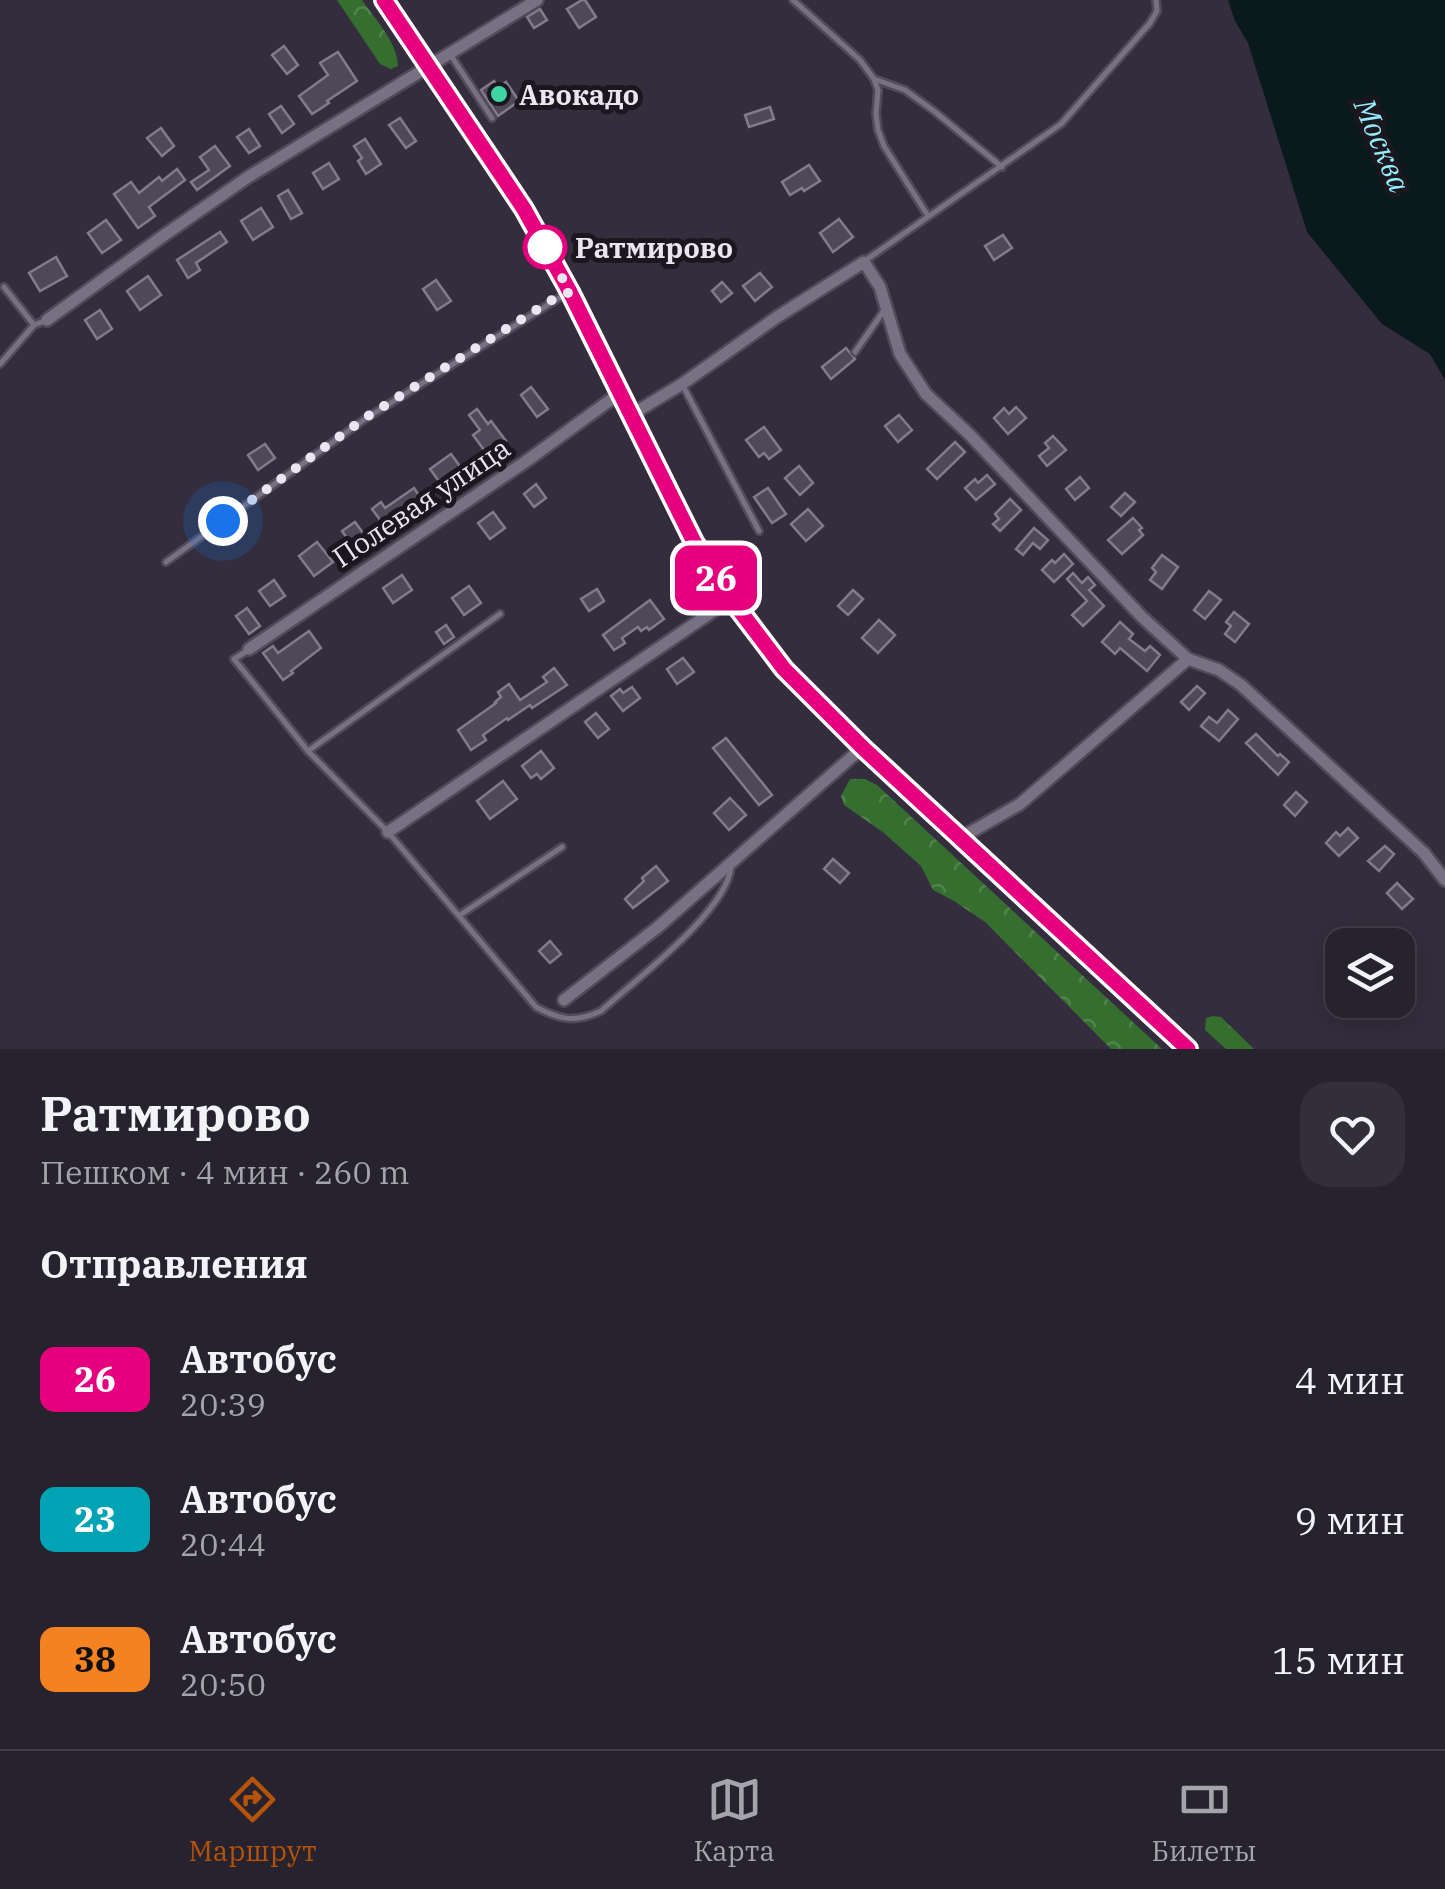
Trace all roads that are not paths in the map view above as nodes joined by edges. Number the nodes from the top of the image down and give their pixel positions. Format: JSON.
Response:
{"nodes":[{"id":1,"x":384,"y":0,"type":"edge"},
{"id":2,"x":536,"y":0,"type":"edge"},
{"id":3,"x":793,"y":0,"type":"edge"},
{"id":4,"x":1156,"y":0,"type":"edge"},
{"id":5,"x":450,"y":54,"type":"junction"},
{"id":6,"x":430,"y":66,"type":"junction"},
{"id":7,"x":874,"y":79,"type":"junction"},
{"id":8,"x":492,"y":118,"type":"dead end"},
{"id":9,"x":1002,"y":167,"type":"junction"},
{"id":10,"x":928,"y":216,"type":"junction"},
{"id":11,"x":864,"y":262,"type":"junction"},
{"id":12,"x":4,"y":286,"type":"dead end"},
{"id":13,"x":570,"y":292,"type":"junction"},
{"id":14,"x":885,"y":308,"type":"junction"},
{"id":15,"x":47,"y":320,"type":"joint"},
{"id":16,"x":34,"y":325,"type":"junction"},
{"id":17,"x":855,"y":352,"type":"dead end"},
{"id":18,"x":0,"y":364,"type":"edge"},
{"id":19,"x":682,"y":384,"type":"junction"},
{"id":20,"x":620,"y":393,"type":"junction"},
{"id":21,"x":631,"y":415,"type":"junction"},
{"id":22,"x":759,"y":532,"type":"dead end"},
{"id":23,"x":166,"y":562,"type":"dead end"},
{"id":24,"x":731,"y":599,"type":"junction"},
{"id":25,"x":500,"y":614,"type":"dead end"},
{"id":26,"x":249,"y":650,"type":"joint"},
{"id":27,"x":1188,"y":659,"type":"junction"},
{"id":28,"x":863,"y":748,"type":"junction"},
{"id":29,"x":308,"y":751,"type":"junction"},
{"id":30,"x":388,"y":832,"type":"junction"},
{"id":31,"x":962,"y":837,"type":"junction"},
{"id":32,"x":562,"y":847,"type":"dead end"},
{"id":33,"x":731,"y":863,"type":"junction"},
{"id":34,"x":1445,"y":880,"type":"edge"},
{"id":35,"x":459,"y":916,"type":"junction"},
{"id":36,"x":564,"y":1000,"type":"dead end"},
{"id":37,"x":1188,"y":1049,"type":"edge"}],
"edges":[{"from":1,"to":6,"type":"street"},
{"from":2,"to":5,"type":"street"},
{"from":3,"to":7,"type":"lane"},
{"from":4,"to":9,"type":"lane"},
{"from":5,"to":6,"type":"street"},
{"from":5,"to":8,"type":"lane"},
{"from":6,"to":13,"type":"street"},
{"from":6,"to":15,"type":"street"},
{"from":7,"to":9,"type":"lane"},
{"from":7,"to":10,"type":"lane"},
{"from":9,"to":10,"type":"lane"},
{"from":10,"to":11,"type":"lane"},
{"from":11,"to":14,"type":"street"},
{"from":11,"to":19,"type":"street"},
{"from":12,"to":16,"type":"lane"},
{"from":13,"to":20,"type":"street"},
{"from":13,"to":23,"type":"lane"},
{"from":14,"to":17,"type":"lane"},
{"from":14,"to":27,"type":"street"},
{"from":15,"to":16,"type":"lane"},
{"from":16,"to":18,"type":"lane"},
{"from":19,"to":21,"type":"street"},
{"from":19,"to":22,"type":"lane"},
{"from":20,"to":21,"type":"street"},
{"from":20,"to":26,"type":"street","name":"Полевая улица"},
{"from":21,"to":24,"type":"street"},
{"from":24,"to":28,"type":"street"},
{"from":24,"to":30,"type":"street"},
{"from":25,"to":29,"type":"lane"},
{"from":26,"to":29,"type":"lane"},
{"from":27,"to":31,"type":"street"},
{"from":27,"to":34,"type":"street"},
{"from":28,"to":31,"type":"street"},
{"from":28,"to":33,"type":"street"},
{"from":29,"to":30,"type":"lane"},
{"from":30,"to":35,"type":"lane"},
{"from":31,"to":37,"type":"street"},
{"from":32,"to":35,"type":"lane"},
{"from":33,"to":35,"type":"lane"},
{"from":33,"to":36,"type":"street"}]}
